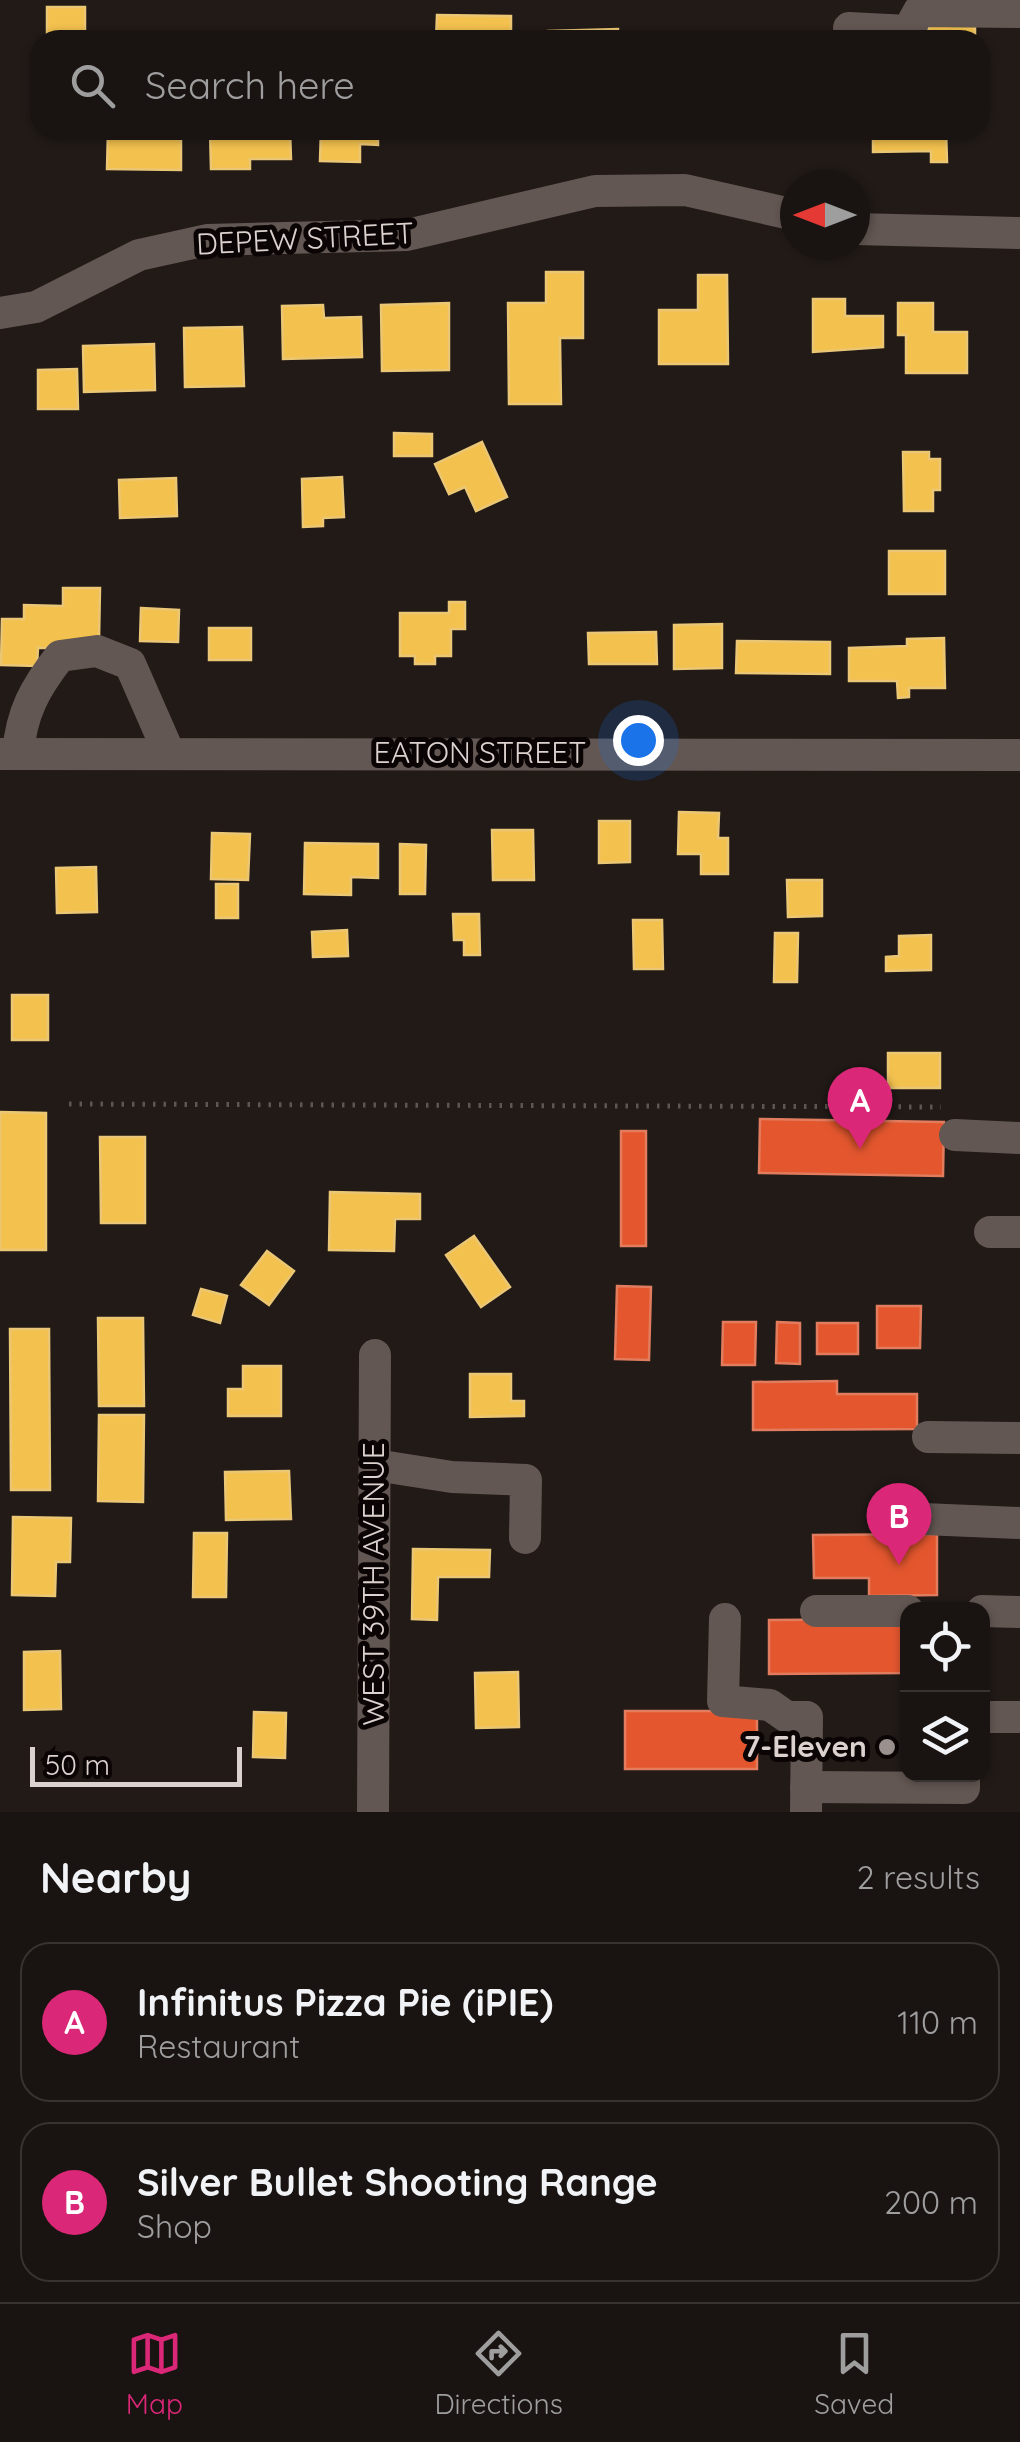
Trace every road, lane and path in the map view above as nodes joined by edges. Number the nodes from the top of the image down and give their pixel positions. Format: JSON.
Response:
{"nodes":[{"id":1,"x":1020,"y":12,"type":"edge"},
{"id":2,"x":848,"y":28,"type":"dead end"},
{"id":3,"x":888,"y":30,"type":"edge"},
{"id":4,"x":909,"y":30,"type":"edge"},
{"id":5,"x":780,"y":212,"type":"edge"},
{"id":6,"x":870,"y":230,"type":"edge"},
{"id":7,"x":1020,"y":233,"type":"edge"},
{"id":8,"x":0,"y":313,"type":"edge"},
{"id":9,"x":169,"y":753,"type":"junction"},
{"id":10,"x":9,"y":754,"type":"edge"},
{"id":11,"x":1020,"y":755,"type":"edge"},
{"id":12,"x":69,"y":1104,"type":"dead end"},
{"id":13,"x":948,"y":1121,"type":"joint"},
{"id":14,"x":1020,"y":1138,"type":"edge"},
{"id":15,"x":376,"y":1356,"type":"dead end"},
{"id":16,"x":928,"y":1437,"type":"dead end"},
{"id":17,"x":1020,"y":1438,"type":"edge"},
{"id":18,"x":374,"y":1465,"type":"junction"},
{"id":19,"x":922,"y":1519,"type":"dead end"},
{"id":20,"x":1020,"y":1524,"type":"edge"},
{"id":21,"x":525,"y":1538,"type":"dead end"},
{"id":22,"x":816,"y":1611,"type":"dead end"},
{"id":23,"x":900,"y":1611,"type":"edge"},
{"id":24,"x":990,"y":1612,"type":"edge"},
{"id":25,"x":1020,"y":1612,"type":"edge"},
{"id":26,"x":724,"y":1620,"type":"dead end"},
{"id":27,"x":990,"y":1717,"type":"edge"},
{"id":28,"x":1020,"y":1717,"type":"edge"},
{"id":29,"x":964,"y":1782,"type":"edge"},
{"id":30,"x":806,"y":1799,"type":"edge"},
{"id":31,"x":373,"y":1812,"type":"edge"}],
"edges":[{"from":1,"to":4,"type":"street"},
{"from":2,"to":3,"type":"street"},
{"from":5,"to":8,"type":"street","name":"DEPEW STREET"},
{"from":6,"to":7,"type":"street"},
{"from":9,"to":10,"type":"street","name":"EATON STREET"},
{"from":9,"to":10,"type":"street"},
{"from":9,"to":11,"type":"street","name":"EATON STREET"},
{"from":12,"to":13,"type":"path"},
{"from":13,"to":14,"type":"street"},
{"from":15,"to":18,"type":"street","name":"WEST 39TH AVENUE"},
{"from":16,"to":17,"type":"street"},
{"from":18,"to":21,"type":"street"},
{"from":18,"to":31,"type":"street","name":"WEST 39TH AVENUE"},
{"from":19,"to":20,"type":"street"},
{"from":22,"to":23,"type":"street"},
{"from":24,"to":25,"type":"street"},
{"from":26,"to":30,"type":"street"},
{"from":27,"to":28,"type":"street"},
{"from":29,"to":30,"type":"street"}]}
